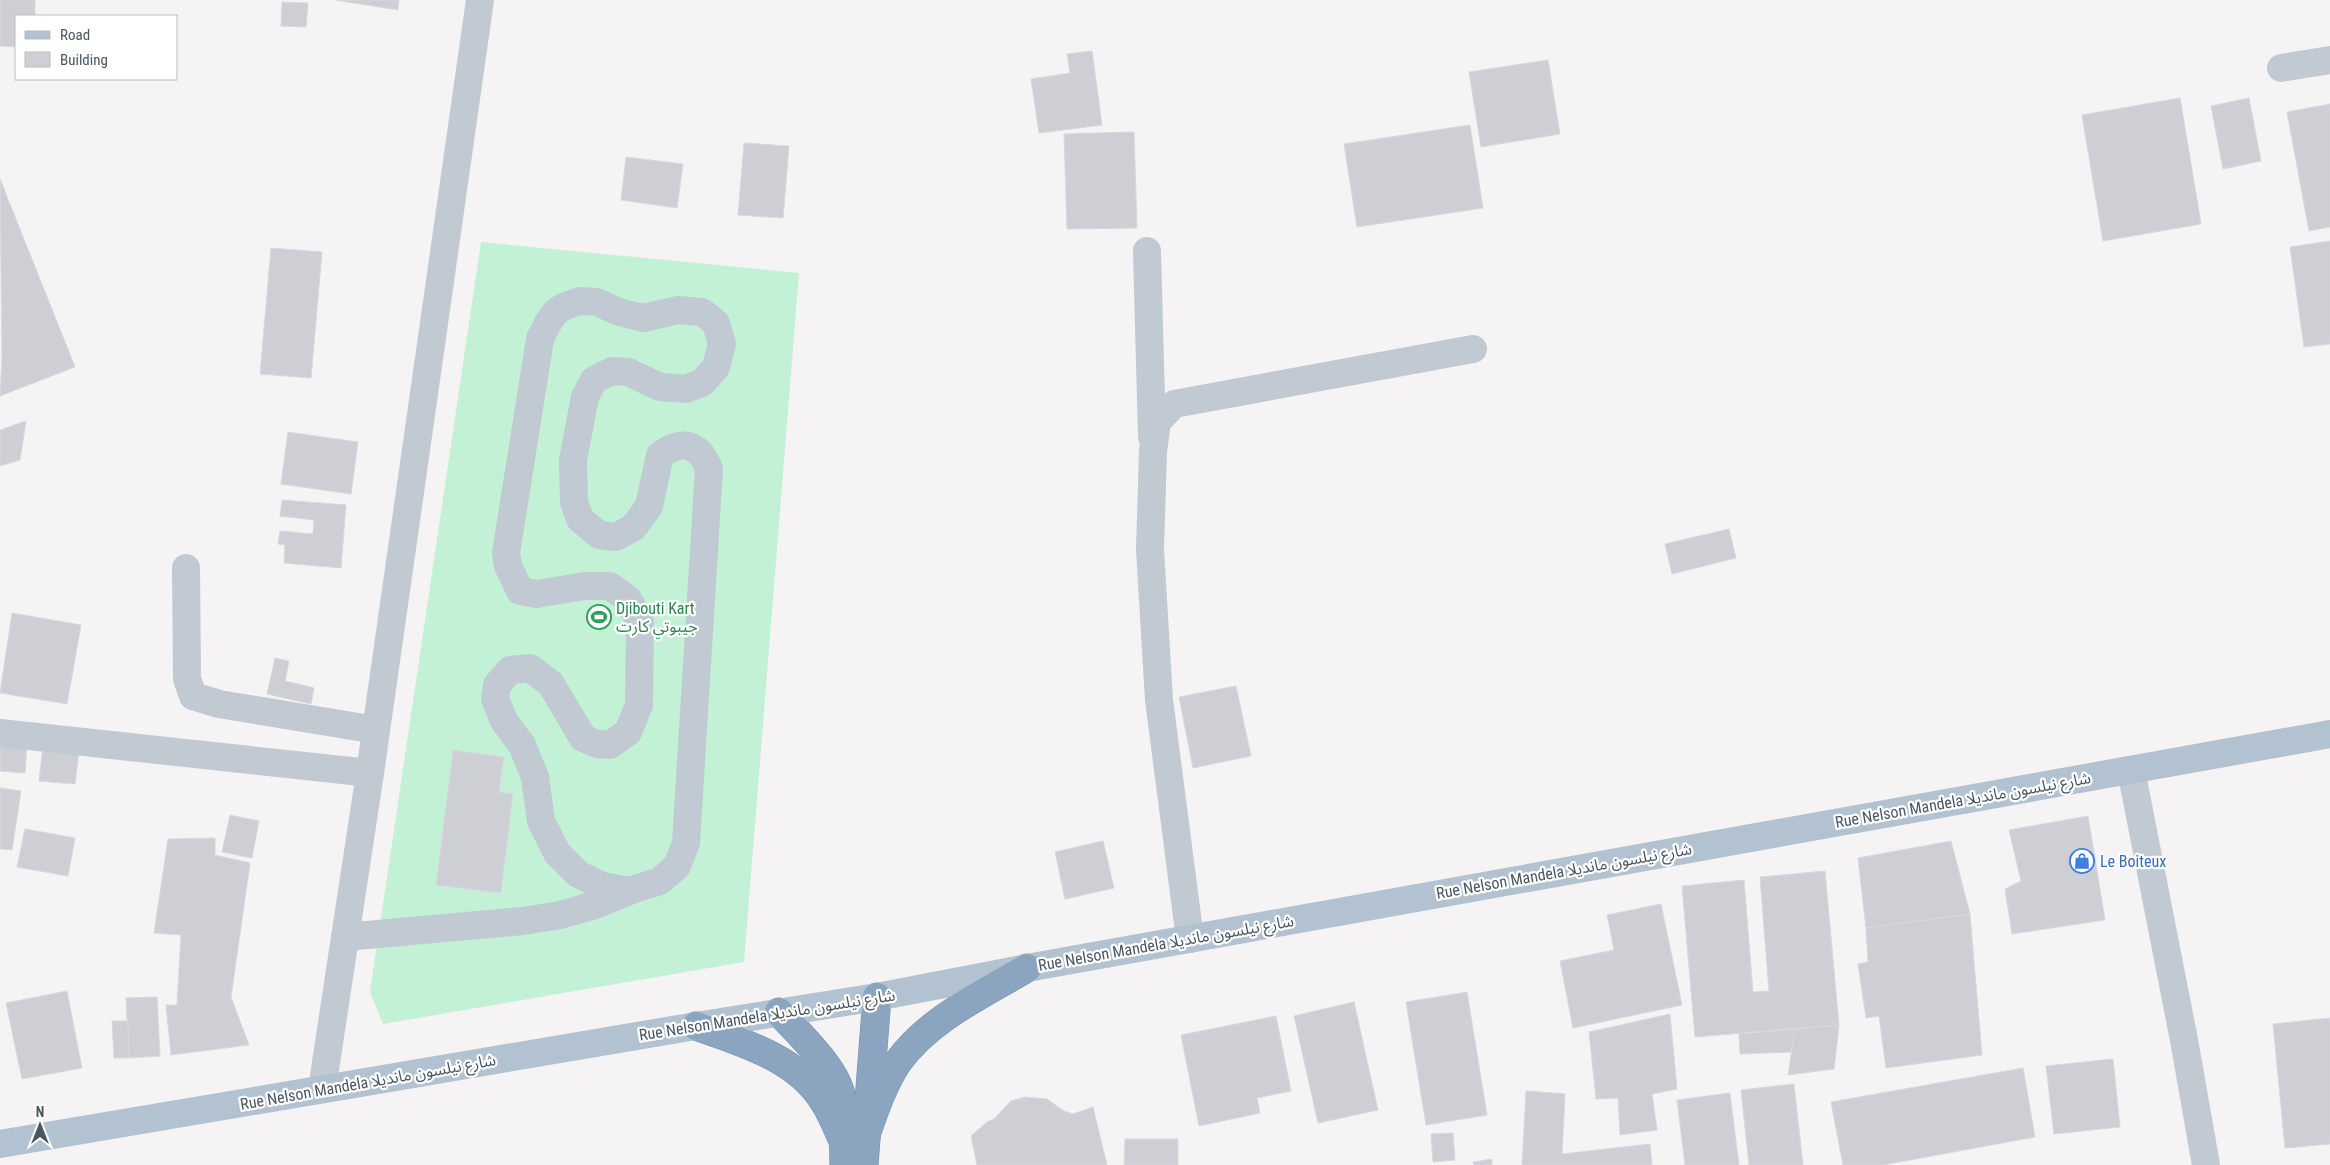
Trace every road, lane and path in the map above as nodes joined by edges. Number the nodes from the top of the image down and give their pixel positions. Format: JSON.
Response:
{"nodes":[{"id":1,"x":480,"y":0,"type":"edge"},
{"id":2,"x":2330,"y":60,"type":"edge"},
{"id":3,"x":2281,"y":68,"type":"dead end"},
{"id":4,"x":1146,"y":251,"type":"dead end"},
{"id":5,"x":1474,"y":349,"type":"dead end"},
{"id":6,"x":1153,"y":451,"type":"junction"},
{"id":7,"x":186,"y":568,"type":"dead end"},
{"id":8,"x":376,"y":730,"type":"junction"},
{"id":9,"x":0,"y":733,"type":"edge"},
{"id":10,"x":2330,"y":734,"type":"edge"},
{"id":11,"x":2131,"y":770,"type":"junction"},
{"id":12,"x":370,"y":773,"type":"junction"},
{"id":13,"x":628,"y":890,"type":"junction"},
{"id":14,"x":346,"y":938,"type":"junction"},
{"id":15,"x":1190,"y":939,"type":"junction"},
{"id":16,"x":1027,"y":968,"type":"junction"},
{"id":17,"x":877,"y":997,"type":"junction"},
{"id":18,"x":780,"y":1012,"type":"junction"},
{"id":19,"x":696,"y":1026,"type":"junction"},
{"id":20,"x":322,"y":1089,"type":"junction"},
{"id":21,"x":0,"y":1144,"type":"edge"},
{"id":22,"x":851,"y":1146,"type":"edge"},
{"id":23,"x":864,"y":1165,"type":"edge"},
{"id":24,"x":2206,"y":1165,"type":"edge"}],
"edges":[{"from":1,"to":8,"type":"street"},
{"from":2,"to":3,"type":"street"},
{"from":4,"to":6,"type":"street"},
{"from":5,"to":6,"type":"street"},
{"from":6,"to":15,"type":"street"},
{"from":7,"to":8,"type":"street"},
{"from":8,"to":12,"type":"street"},
{"from":9,"to":12,"type":"street"},
{"from":10,"to":11,"type":"main road","name":"Rue Nelson Mandela شارع نيلسون مانديلا"},
{"from":11,"to":15,"type":"main road","name":"Rue Nelson Mandela شارع نيلسون مانديلا"},
{"from":11,"to":24,"type":"street"},
{"from":12,"to":14,"type":"street"},
{"from":13,"to":13,"type":"street"},
{"from":13,"to":14,"type":"street"},
{"from":14,"to":20,"type":"street"},
{"from":15,"to":16,"type":"main road","name":"Rue Nelson Mandela شارع نيلسون مانديلا"},
{"from":16,"to":17,"type":"main road","name":"Rue Nelson Mandela شارع نيلسون مانديلا"},
{"from":16,"to":22,"type":"highway"},
{"from":17,"to":18,"type":"main road","name":"Rue Nelson Mandela شارع نيلسون مانديلا"},
{"from":17,"to":22,"type":"highway"},
{"from":18,"to":19,"type":"main road","name":"Rue Nelson Mandela شارع نيلسون مانديلا"},
{"from":18,"to":22,"type":"highway"},
{"from":19,"to":20,"type":"main road","name":"Rue Nelson Mandela شارع نيلسون مانديلا"},
{"from":19,"to":22,"type":"highway"},
{"from":20,"to":21,"type":"main road","name":"Rue Nelson Mandela شارع نيلسون مانديلا"},
{"from":22,"to":23,"type":"highway"}]}
